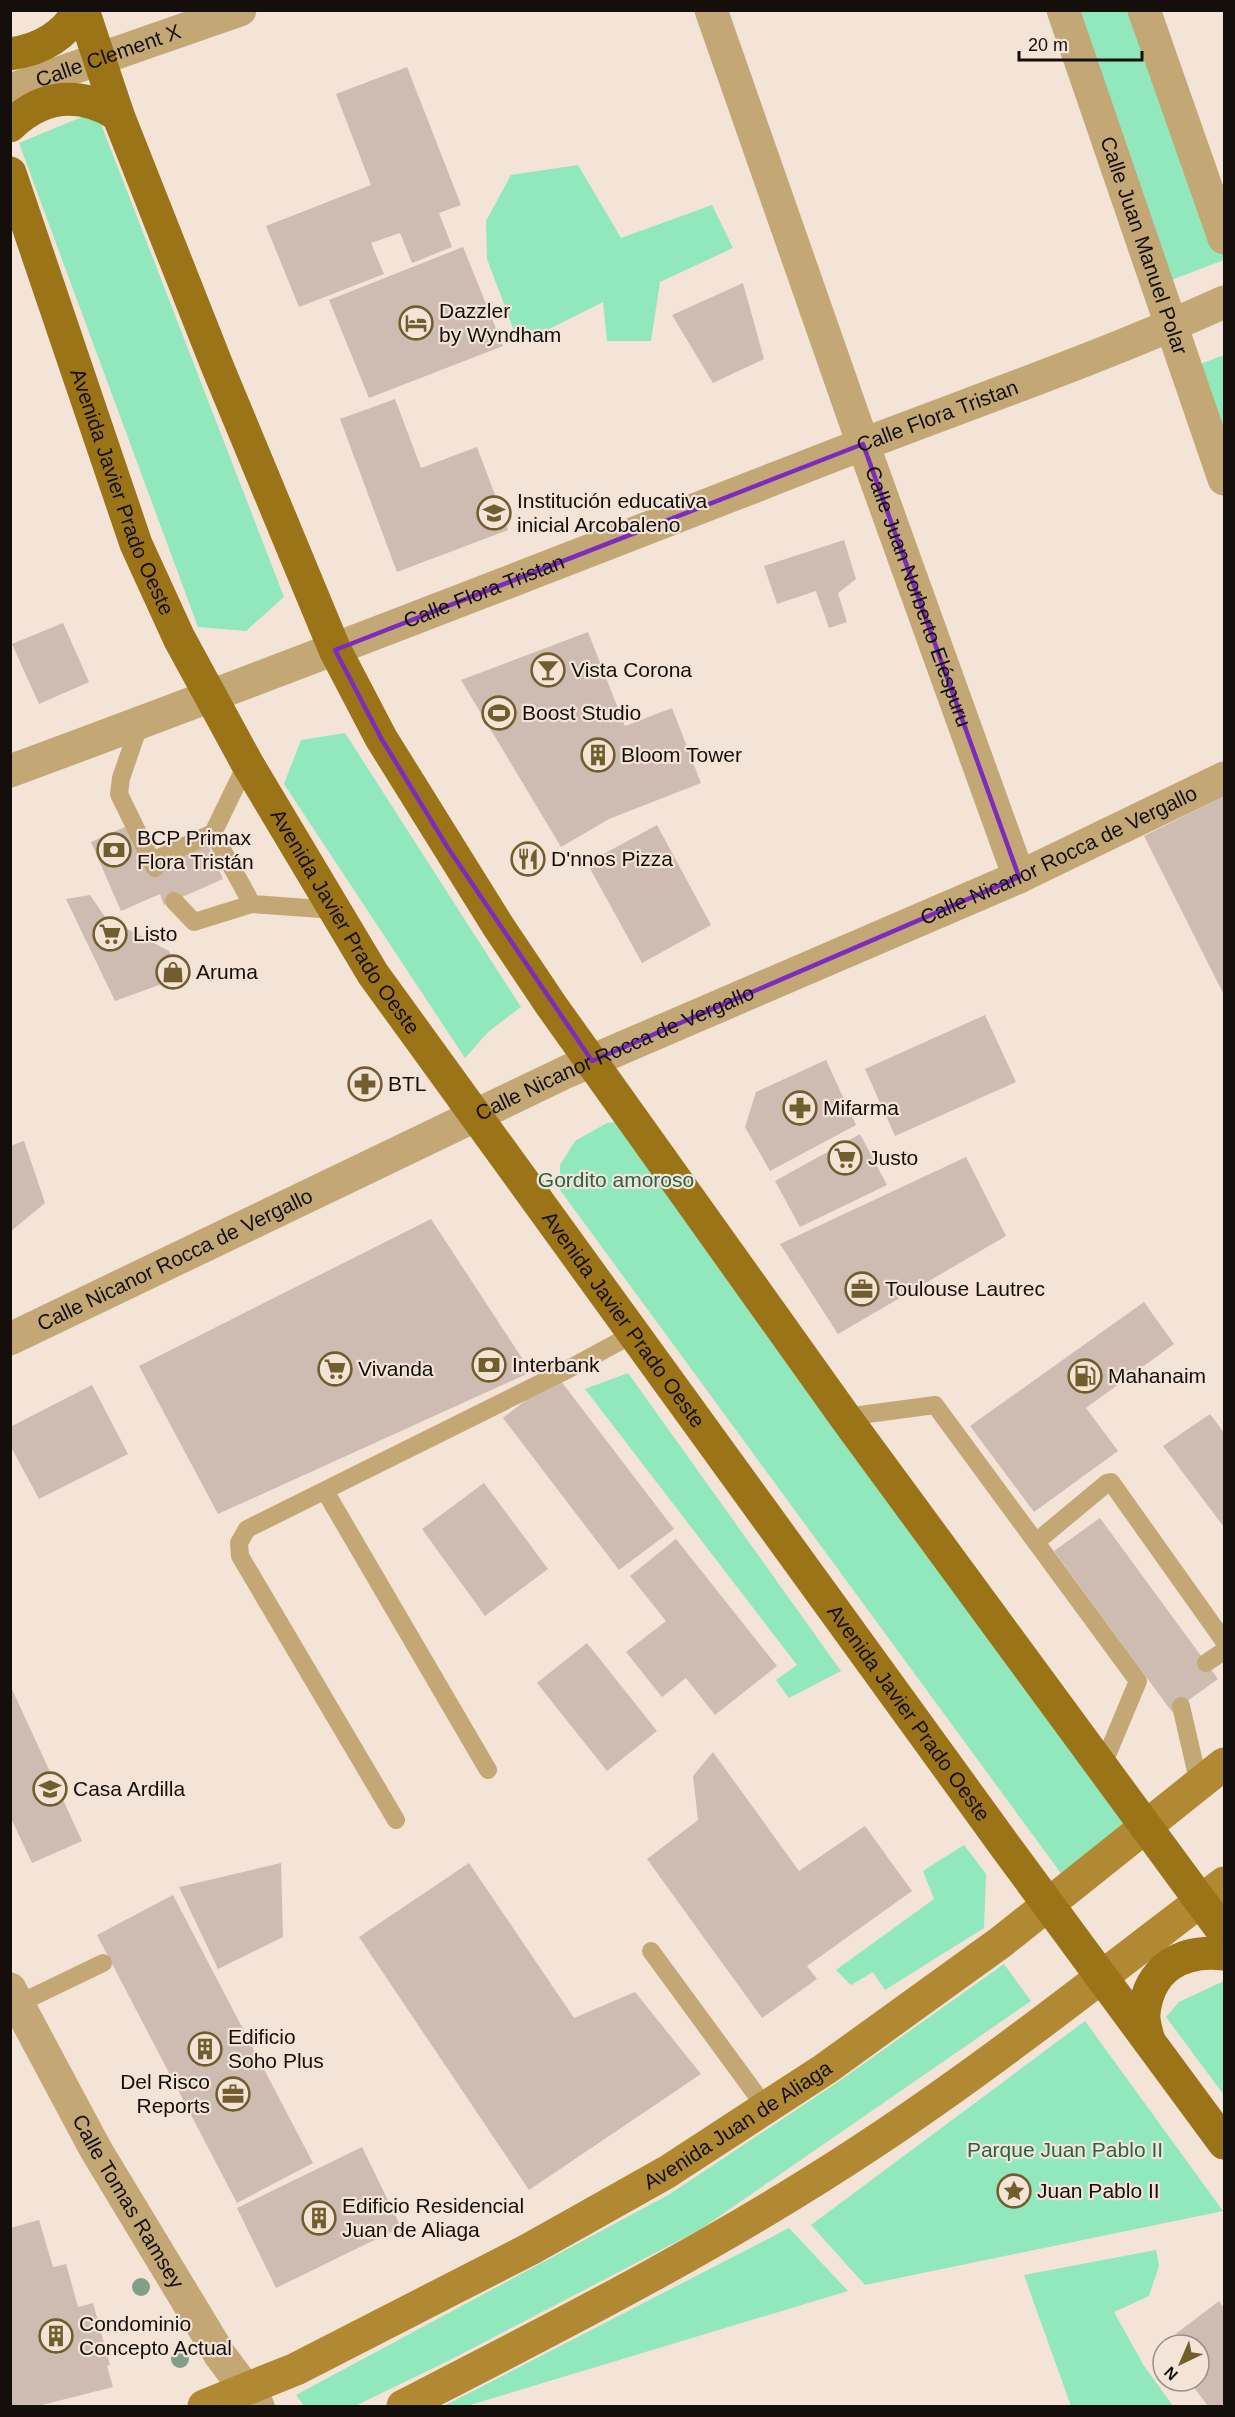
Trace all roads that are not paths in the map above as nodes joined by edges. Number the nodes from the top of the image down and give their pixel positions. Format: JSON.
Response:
{"nodes":[{"id":1,"x":81,"y":10,"type":"edge"},
{"id":2,"x":240,"y":10,"type":"edge"},
{"id":3,"x":711,"y":10,"type":"edge"},
{"id":4,"x":1063,"y":10,"type":"edge"},
{"id":5,"x":1144,"y":10,"type":"edge"},
{"id":6,"x":10,"y":54,"type":"edge"},
{"id":7,"x":99,"y":59,"type":"junction"},
{"id":8,"x":10,"y":90,"type":"edge"},
{"id":9,"x":118,"y":115,"type":"junction"},
{"id":10,"x":10,"y":126,"type":"edge"},
{"id":11,"x":10,"y":173,"type":"edge"},
{"id":12,"x":1224,"y":238,"type":"edge"},
{"id":13,"x":1224,"y":302,"type":"edge"},
{"id":14,"x":1172,"y":326,"type":"junction"},
{"id":15,"x":863,"y":444,"type":"junction"},
{"id":16,"x":1224,"y":479,"type":"edge"},
{"id":17,"x":335,"y":650,"type":"junction"},
{"id":18,"x":211,"y":697,"type":"junction"},
{"id":19,"x":140,"y":723,"type":"junction"},
{"id":20,"x":247,"y":763,"type":"junction"},
{"id":21,"x":10,"y":771,"type":"edge"},
{"id":22,"x":1224,"y":778,"type":"edge"},
{"id":23,"x":213,"y":833,"type":"junction"},
{"id":24,"x":1019,"y":877,"type":"junction"},
{"id":25,"x":174,"y":901,"type":"dead end"},
{"id":26,"x":252,"y":904,"type":"junction"},
{"id":27,"x":334,"y":910,"type":"junction"},
{"id":28,"x":592,"y":1061,"type":"junction"},
{"id":29,"x":476,"y":1116,"type":"junction"},
{"id":30,"x":635,"y":1333,"type":"junction"},
{"id":31,"x":10,"y":1339,"type":"edge"},
{"id":32,"x":845,"y":1417,"type":"junction"},
{"id":33,"x":325,"y":1491,"type":"junction"},
{"id":34,"x":1036,"y":1542,"type":"junction"},
{"id":35,"x":1224,"y":1641,"type":"edge"},
{"id":36,"x":1224,"y":1651,"type":"edge"},
{"id":37,"x":1206,"y":1663,"type":"dead end"},
{"id":38,"x":1181,"y":1706,"type":"dead end"},
{"id":39,"x":1224,"y":1764,"type":"edge"},
{"id":40,"x":1102,"y":1767,"type":"junction"},
{"id":41,"x":488,"y":1770,"type":"dead end"},
{"id":42,"x":1199,"y":1784,"type":"junction"},
{"id":43,"x":396,"y":1820,"type":"dead end"},
{"id":44,"x":1146,"y":1826,"type":"junction"},
{"id":45,"x":1213,"y":1892,"type":"edge"},
{"id":46,"x":1049,"y":1905,"type":"junction"},
{"id":47,"x":1224,"y":1933,"type":"edge"},
{"id":48,"x":651,"y":1951,"type":"dead end"},
{"id":49,"x":1224,"y":1954,"type":"edge"},
{"id":50,"x":103,"y":1963,"type":"dead end"},
{"id":51,"x":1102,"y":1977,"type":"junction"},
{"id":52,"x":14,"y":1996,"type":"edge"},
{"id":53,"x":1149,"y":2042,"type":"junction"},
{"id":54,"x":766,"y":2108,"type":"junction"},
{"id":55,"x":1224,"y":2143,"type":"edge"},
{"id":56,"x":251,"y":2398,"type":"edge"},
{"id":57,"x":204,"y":2406,"type":"edge"},
{"id":58,"x":404,"y":2406,"type":"edge"}],
"edges":[{"from":1,"to":6,"type":"main road"},
{"from":1,"to":7,"type":"main road"},
{"from":2,"to":7,"type":"street","name":"Calle Clement X"},
{"from":3,"to":15,"type":"street","name":"Calle Juan Norberto Eléspuru"},
{"from":4,"to":14,"type":"street","name":"Calle Juan Manuel Polar"},
{"from":5,"to":12,"type":"street"},
{"from":7,"to":8,"type":"street","name":"Calle Clement X"},
{"from":7,"to":9,"type":"main road"},
{"from":9,"to":10,"type":"main road"},
{"from":9,"to":17,"type":"main road"},
{"from":11,"to":18,"type":"main road","name":"Avenida Javier Prado Oeste"},
{"from":13,"to":14,"type":"street","name":"Calle Flora Tristan"},
{"from":14,"to":15,"type":"street","name":"Calle Flora Tristan"},
{"from":14,"to":16,"type":"street","name":"Calle Juan Manuel Polar"},
{"from":15,"to":17,"type":"street","name":"Calle Flora Tristan"},
{"from":15,"to":24,"type":"street","name":"Calle Juan Norberto Eléspuru"},
{"from":17,"to":18,"type":"street","name":"Calle Flora Tristan"},
{"from":17,"to":28,"type":"main road"},
{"from":18,"to":19,"type":"street","name":"Calle Flora Tristan"},
{"from":18,"to":20,"type":"main road","name":"Avenida Javier Prado Oeste"},
{"from":19,"to":21,"type":"street","name":"Calle Flora Tristan"},
{"from":19,"to":23,"type":"lane"},
{"from":20,"to":23,"type":"lane"},
{"from":20,"to":27,"type":"main road","name":"Avenida Javier Prado Oeste"},
{"from":22,"to":24,"type":"street","name":"Calle Nicanor Rocca de Vergallo"},
{"from":23,"to":26,"type":"lane"},
{"from":24,"to":28,"type":"street","name":"Calle Nicanor Rocca de Vergallo"},
{"from":25,"to":26,"type":"lane"},
{"from":26,"to":27,"type":"lane"},
{"from":27,"to":29,"type":"main road","name":"Avenida Javier Prado Oeste"},
{"from":28,"to":29,"type":"street","name":"Calle Nicanor Rocca de Vergallo"},
{"from":28,"to":32,"type":"main road"},
{"from":29,"to":30,"type":"main road","name":"Avenida Javier Prado Oeste"},
{"from":29,"to":31,"type":"street","name":"Calle Nicanor Rocca de Vergallo"},
{"from":30,"to":33,"type":"lane"},
{"from":30,"to":46,"type":"main road","name":"Avenida Javier Prado Oeste"},
{"from":32,"to":34,"type":"lane"},
{"from":32,"to":40,"type":"main road"},
{"from":33,"to":41,"type":"lane"},
{"from":33,"to":43,"type":"lane"},
{"from":34,"to":35,"type":"lane"},
{"from":34,"to":40,"type":"lane"},
{"from":36,"to":37,"type":"lane"},
{"from":38,"to":42,"type":"lane"},
{"from":39,"to":42,"type":"main road","name":"Avenida Juan de Aliaga"},
{"from":40,"to":44,"type":"main road"},
{"from":42,"to":44,"type":"main road","name":"Avenida Juan de Aliaga"},
{"from":44,"to":45,"type":"main road"},
{"from":44,"to":46,"type":"main road","name":"Avenida Juan de Aliaga"},
{"from":45,"to":47,"type":"main road"},
{"from":45,"to":51,"type":"main road"},
{"from":46,"to":51,"type":"main road","name":"Avenida Javier Prado Oeste"},
{"from":46,"to":54,"type":"main road","name":"Avenida Juan de Aliaga"},
{"from":48,"to":54,"type":"lane"},
{"from":49,"to":53,"type":"main road"},
{"from":50,"to":52,"type":"lane"},
{"from":51,"to":53,"type":"main road","name":"Avenida Javier Prado Oeste"},
{"from":51,"to":58,"type":"main road"},
{"from":52,"to":56,"type":"street","name":"Calle Tomas Ramsey"},
{"from":53,"to":55,"type":"main road","name":"Avenida Javier Prado Oeste"},
{"from":54,"to":56,"type":"main road","name":"Avenida Juan de Aliaga"},
{"from":56,"to":57,"type":"main road","name":"Avenida Juan de Aliaga"}]}
